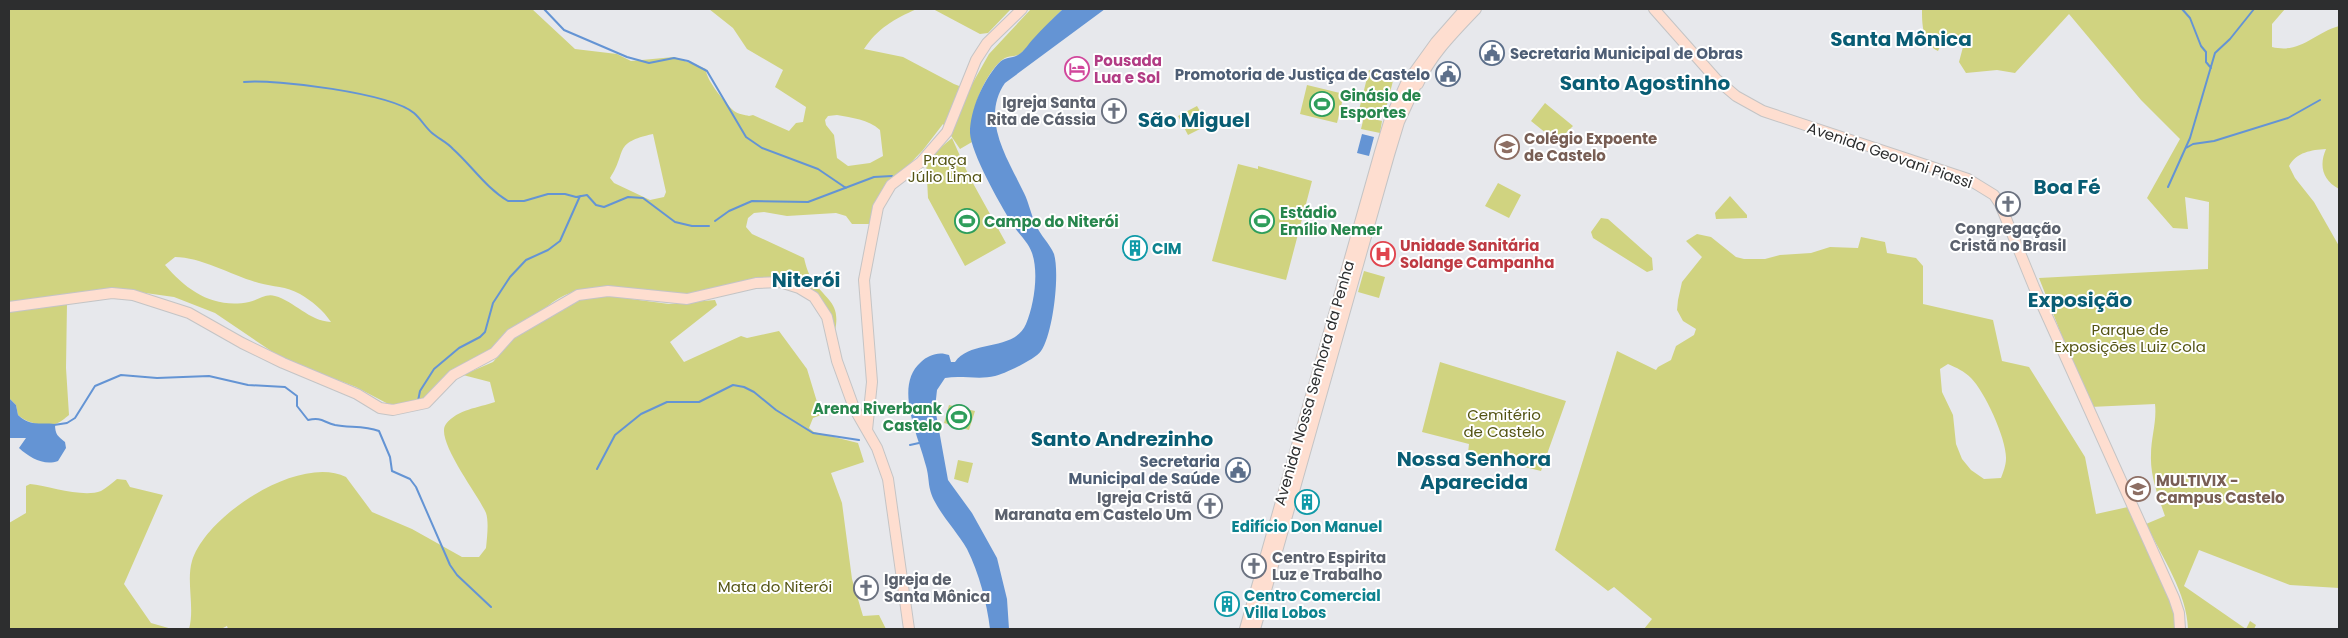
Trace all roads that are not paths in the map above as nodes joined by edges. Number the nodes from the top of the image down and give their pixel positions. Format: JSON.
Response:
{"nodes":[{"id":1,"x":1022,"y":9,"type":"edge"},
{"id":2,"x":1465,"y":9,"type":"edge"},
{"id":3,"x":1476,"y":9,"type":"edge"},
{"id":4,"x":1654,"y":9,"type":"edge"},
{"id":5,"x":1414,"y":80,"type":"junction"},
{"id":6,"x":1395,"y":120,"type":"junction"},
{"id":7,"x":9,"y":307,"type":"edge"},
{"id":8,"x":866,"y":430,"type":"junction"},
{"id":9,"x":909,"y":629,"type":"edge"},
{"id":10,"x":1245,"y":629,"type":"edge"},
{"id":11,"x":1255,"y":629,"type":"edge"},
{"id":12,"x":2180,"y":629,"type":"edge"}],
"edges":[{"from":1,"to":8,"type":"main road"},
{"from":2,"to":5,"type":"main road","name":"Avenida Nossa Senhora da Penha"},
{"from":3,"to":5,"type":"main road","name":"Avenida Nossa Senhora da Penha"},
{"from":4,"to":12,"type":"main road","name":"Avenida Geovani Piassi"},
{"from":5,"to":6,"type":"main road","name":"Avenida Nossa Senhora da Penha"},
{"from":6,"to":10,"type":"main road","name":"Avenida Nossa Senhora da Penha"},
{"from":6,"to":11,"type":"main road","name":"Avenida Nossa Senhora da Penha"},
{"from":7,"to":8,"type":"main road"},
{"from":8,"to":9,"type":"main road"}]}
